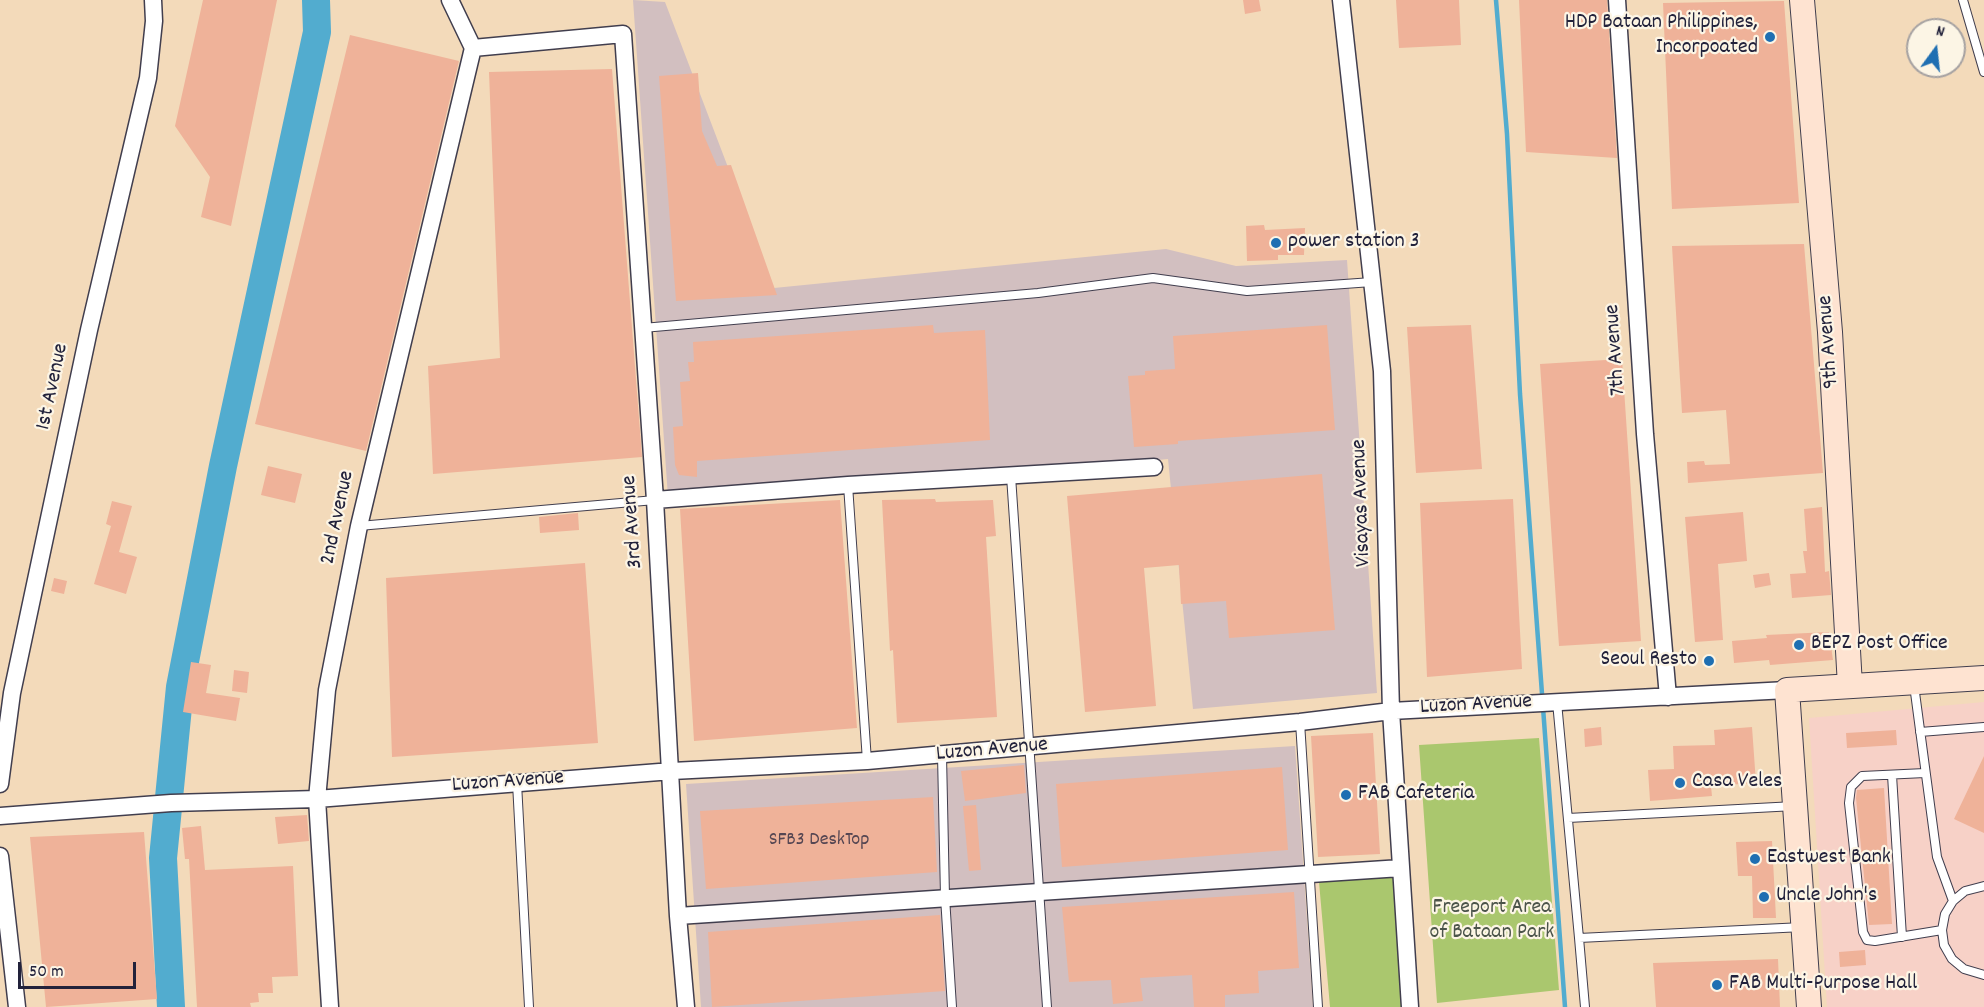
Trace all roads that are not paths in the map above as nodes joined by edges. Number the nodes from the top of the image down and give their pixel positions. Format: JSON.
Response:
{"nodes":[{"id":1,"x":153,"y":0,"type":"edge"},
{"id":2,"x":450,"y":0,"type":"edge"},
{"id":3,"x":1341,"y":0,"type":"edge"},
{"id":4,"x":1617,"y":0,"type":"edge"},
{"id":5,"x":1802,"y":0,"type":"edge"},
{"id":6,"x":1963,"y":0,"type":"edge"},
{"id":7,"x":473,"y":48,"type":"junction"},
{"id":8,"x":1984,"y":72,"type":"edge"},
{"id":9,"x":1372,"y":282,"type":"junction"},
{"id":10,"x":642,"y":328,"type":"junction"},
{"id":11,"x":1154,"y":467,"type":"dead end"},
{"id":12,"x":1011,"y":476,"type":"junction"},
{"id":13,"x":848,"y":485,"type":"junction"},
{"id":14,"x":655,"y":500,"type":"junction"},
{"id":15,"x":359,"y":526,"type":"junction"},
{"id":16,"x":1984,"y":678,"type":"edge"},
{"id":17,"x":1914,"y":682,"type":"junction"},
{"id":18,"x":1850,"y":686,"type":"junction"},
{"id":19,"x":1787,"y":690,"type":"junction"},
{"id":20,"x":1668,"y":698,"type":"junction"},
{"id":21,"x":1553,"y":702,"type":"junction"},
{"id":22,"x":1391,"y":711,"type":"junction"},
{"id":23,"x":1300,"y":722,"type":"junction"},
{"id":24,"x":1984,"y":727,"type":"edge"},
{"id":25,"x":1920,"y":732,"type":"junction"},
{"id":26,"x":1031,"y":748,"type":"junction"},
{"id":27,"x":942,"y":755,"type":"junction"},
{"id":28,"x":867,"y":761,"type":"junction"},
{"id":29,"x":672,"y":771,"type":"junction"},
{"id":30,"x":1925,"y":773,"type":"junction"},
{"id":31,"x":1892,"y":775,"type":"junction"},
{"id":32,"x":517,"y":782,"type":"junction"},
{"id":33,"x":0,"y":784,"type":"edge"},
{"id":34,"x":317,"y":798,"type":"junction"},
{"id":35,"x":1795,"y":806,"type":"junction"},
{"id":36,"x":0,"y":816,"type":"edge"},
{"id":37,"x":1568,"y":818,"type":"junction"},
{"id":38,"x":0,"y":856,"type":"edge"},
{"id":39,"x":1401,"y":868,"type":"junction"},
{"id":40,"x":1309,"y":874,"type":"junction"},
{"id":41,"x":1984,"y":886,"type":"edge"},
{"id":42,"x":1038,"y":892,"type":"junction"},
{"id":43,"x":945,"y":897,"type":"junction"},
{"id":44,"x":1953,"y":901,"type":"junction"},
{"id":45,"x":678,"y":916,"type":"junction"},
{"id":46,"x":1803,"y":927,"type":"junction"},
{"id":47,"x":1942,"y":930,"type":"junction"},
{"id":48,"x":1902,"y":937,"type":"junction"},
{"id":49,"x":1580,"y":938,"type":"junction"},
{"id":50,"x":1984,"y":975,"type":"edge"},
{"id":51,"x":17,"y":1007,"type":"edge"},
{"id":52,"x":330,"y":1007,"type":"edge"},
{"id":53,"x":529,"y":1007,"type":"edge"},
{"id":54,"x":686,"y":1007,"type":"edge"},
{"id":55,"x":952,"y":1007,"type":"edge"},
{"id":56,"x":1047,"y":1007,"type":"edge"},
{"id":57,"x":1318,"y":1007,"type":"edge"},
{"id":58,"x":1410,"y":1007,"type":"edge"},
{"id":59,"x":1585,"y":1007,"type":"edge"},
{"id":60,"x":1809,"y":1007,"type":"edge"}],
"edges":[{"from":1,"to":33,"type":"street","name":"1st Avenue"},
{"from":2,"to":7,"type":"street"},
{"from":3,"to":9,"type":"street","name":"Visayas Avenue"},
{"from":4,"to":20,"type":"street","name":"7th Avenue"},
{"from":5,"to":18,"type":"street","name":"9th Avenue"},
{"from":6,"to":8,"type":"lane"},
{"from":7,"to":10,"type":"street","name":"3rd Avenue"},
{"from":7,"to":15,"type":"street","name":"2nd Avenue"},
{"from":9,"to":10,"type":"lane"},
{"from":9,"to":22,"type":"street","name":"Visayas Avenue"},
{"from":10,"to":14,"type":"street","name":"3rd Avenue"},
{"from":11,"to":12,"type":"street"},
{"from":12,"to":13,"type":"street"},
{"from":12,"to":26,"type":"lane"},
{"from":13,"to":14,"type":"street"},
{"from":13,"to":28,"type":"lane"},
{"from":14,"to":15,"type":"lane"},
{"from":14,"to":29,"type":"street","name":"3rd Avenue"},
{"from":15,"to":34,"type":"street","name":"2nd Avenue"},
{"from":16,"to":17,"type":"street","name":"Luzon Avenue"},
{"from":17,"to":18,"type":"street","name":"Luzon Avenue"},
{"from":17,"to":25,"type":"lane"},
{"from":18,"to":19,"type":"street","name":"Luzon Avenue"},
{"from":19,"to":20,"type":"street","name":"Luzon Avenue"},
{"from":19,"to":35,"type":"street"},
{"from":20,"to":21,"type":"street","name":"Luzon Avenue"},
{"from":21,"to":22,"type":"street","name":"Luzon Avenue"},
{"from":21,"to":37,"type":"lane"},
{"from":22,"to":23,"type":"street","name":"Luzon Avenue"},
{"from":22,"to":39,"type":"street","name":"Visayas Avenue"},
{"from":23,"to":26,"type":"street","name":"Luzon Avenue"},
{"from":23,"to":40,"type":"lane"},
{"from":24,"to":25,"type":"lane"},
{"from":25,"to":30,"type":"lane"},
{"from":26,"to":27,"type":"street","name":"Luzon Avenue"},
{"from":26,"to":42,"type":"lane"},
{"from":27,"to":28,"type":"street","name":"Luzon Avenue"},
{"from":27,"to":43,"type":"lane"},
{"from":28,"to":29,"type":"street","name":"Luzon Avenue"},
{"from":29,"to":32,"type":"street","name":"Luzon Avenue"},
{"from":29,"to":45,"type":"street","name":"3rd Avenue"},
{"from":30,"to":31,"type":"lane"},
{"from":30,"to":44,"type":"lane"},
{"from":31,"to":48,"type":"lane"},
{"from":31,"to":48,"type":"lane"},
{"from":32,"to":34,"type":"street","name":"Luzon Avenue"},
{"from":32,"to":53,"type":"lane"},
{"from":34,"to":36,"type":"street","name":"Luzon Avenue"},
{"from":34,"to":52,"type":"street","name":"2nd Avenue"},
{"from":35,"to":37,"type":"lane"},
{"from":35,"to":46,"type":"street"},
{"from":37,"to":49,"type":"lane"},
{"from":38,"to":51,"type":"street"},
{"from":39,"to":40,"type":"street"},
{"from":39,"to":58,"type":"street","name":"Visayas Avenue"},
{"from":40,"to":42,"type":"street"},
{"from":40,"to":57,"type":"lane"},
{"from":41,"to":44,"type":"lane"},
{"from":42,"to":43,"type":"street"},
{"from":42,"to":56,"type":"lane"},
{"from":43,"to":45,"type":"street"},
{"from":43,"to":55,"type":"lane"},
{"from":44,"to":47,"type":"lane"},
{"from":45,"to":54,"type":"street","name":"3rd Avenue"},
{"from":46,"to":49,"type":"lane"},
{"from":46,"to":60,"type":"street"},
{"from":47,"to":48,"type":"lane"},
{"from":47,"to":50,"type":"lane"},
{"from":49,"to":59,"type":"lane"}]}
